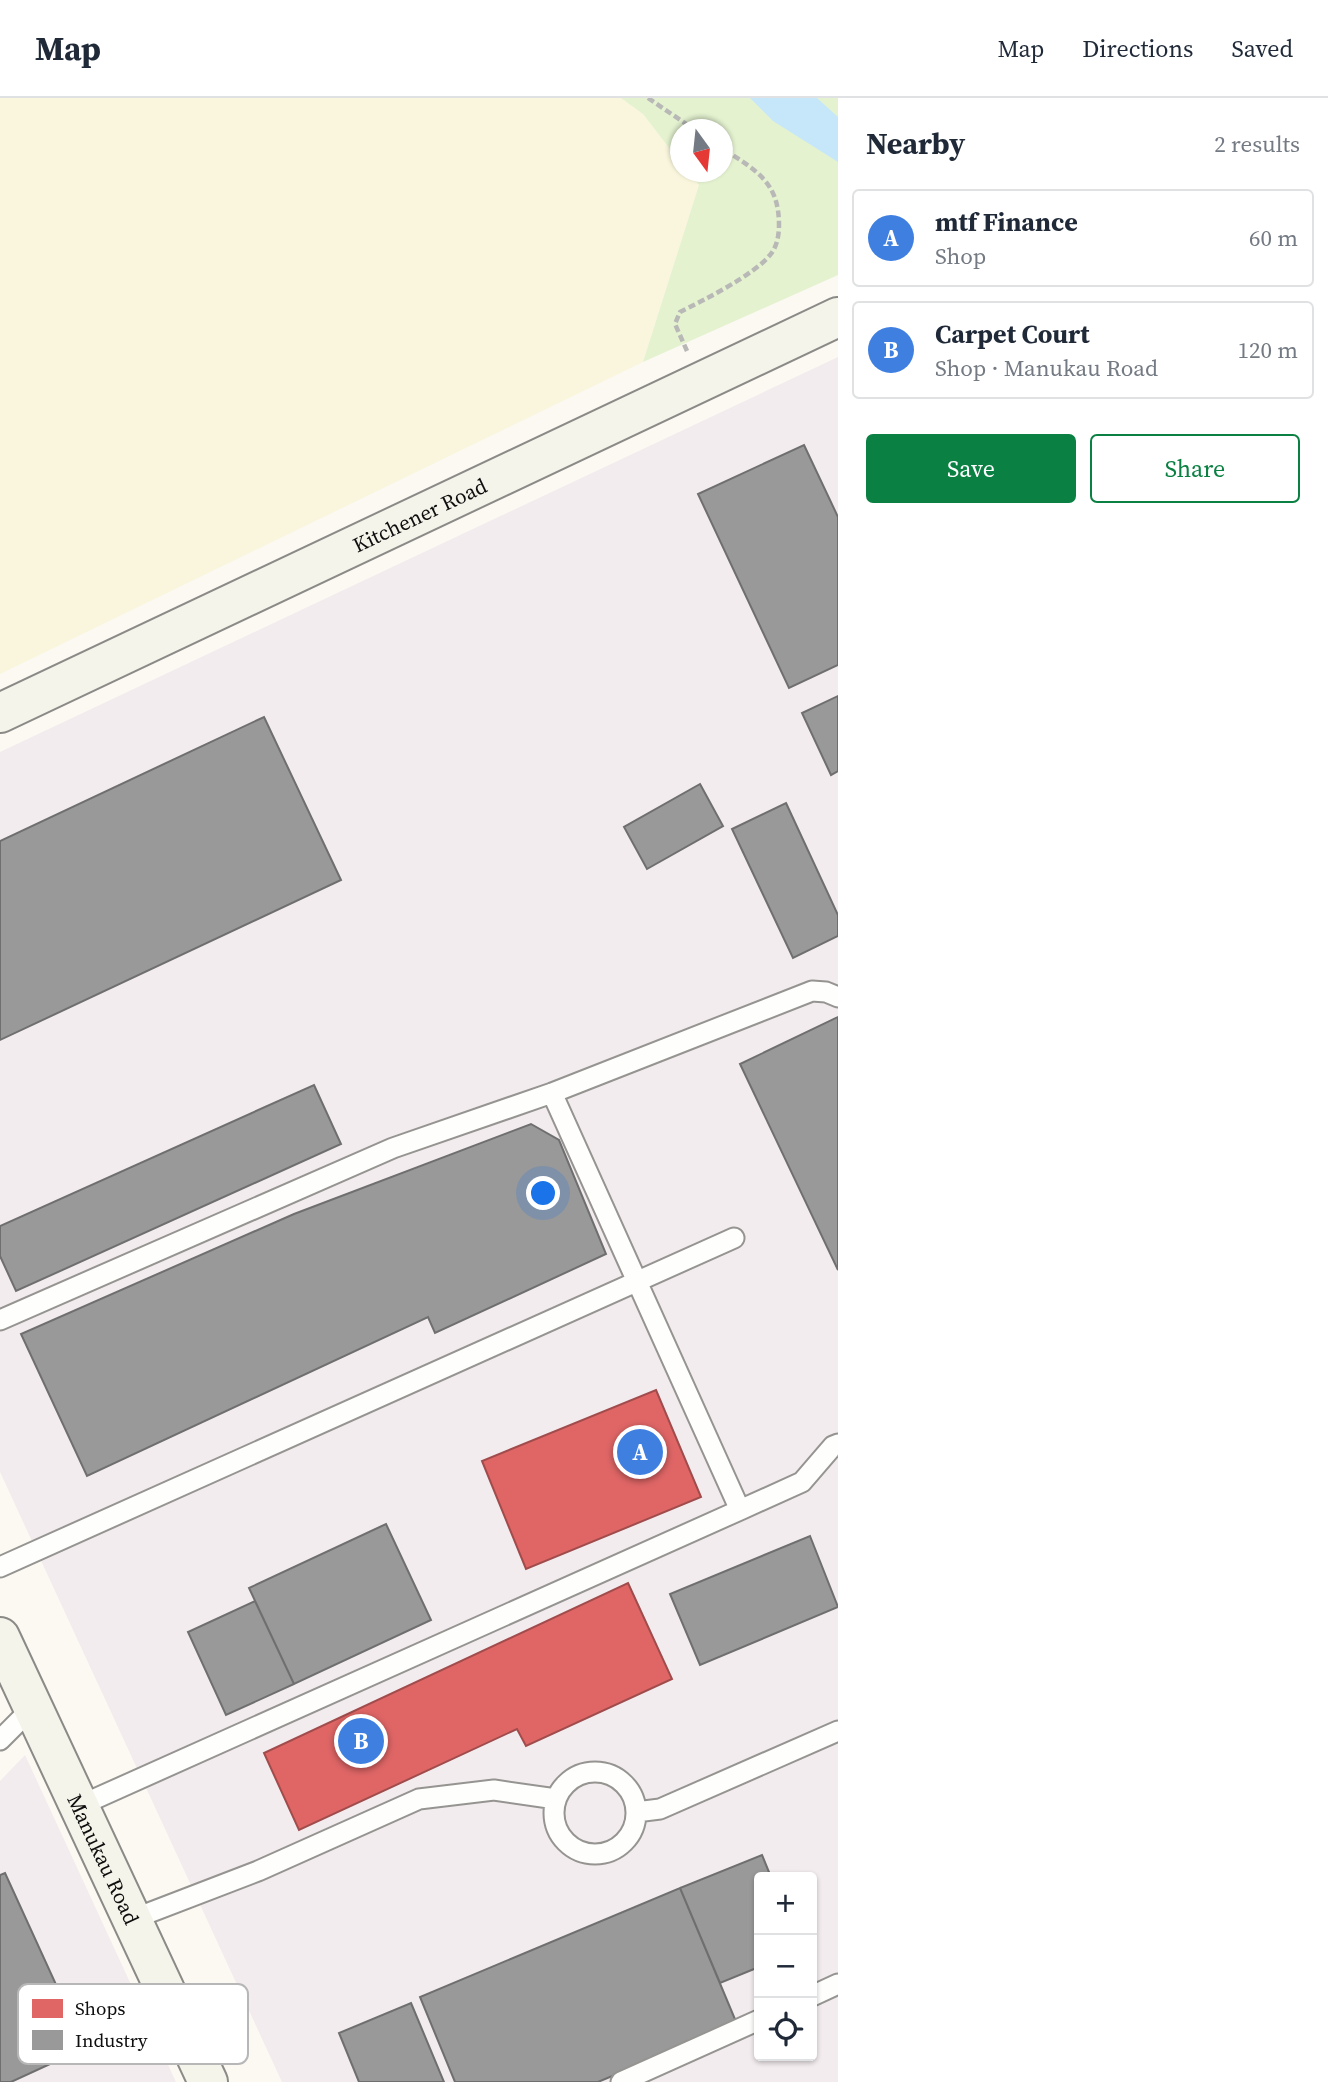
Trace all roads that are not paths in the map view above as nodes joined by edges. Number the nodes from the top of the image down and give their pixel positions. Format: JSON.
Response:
{"nodes":[{"id":1,"x":838,"y":317,"type":"edge"},
{"id":2,"x":0,"y":713,"type":"edge"},
{"id":3,"x":838,"y":997,"type":"edge"},
{"id":4,"x":552,"y":1093,"type":"junction"},
{"id":5,"x":734,"y":1238,"type":"dead end"},
{"id":6,"x":637,"y":1281,"type":"junction"},
{"id":7,"x":0,"y":1320,"type":"edge"},
{"id":8,"x":838,"y":1444,"type":"edge"},
{"id":9,"x":740,"y":1510,"type":"junction"},
{"id":10,"x":0,"y":1567,"type":"edge"},
{"id":11,"x":0,"y":1637,"type":"edge"},
{"id":12,"x":18,"y":1695,"type":"edge"},
{"id":13,"x":838,"y":1731,"type":"edge"},
{"id":14,"x":0,"y":1740,"type":"edge"},
{"id":15,"x":556,"y":1799,"type":"junction"},
{"id":16,"x":79,"y":1806,"type":"junction"},
{"id":17,"x":636,"y":1812,"type":"junction"},
{"id":18,"x":132,"y":1919,"type":"junction"},
{"id":19,"x":162,"y":1984,"type":"edge"},
{"id":20,"x":838,"y":1984,"type":"edge"},
{"id":21,"x":817,"y":1994,"type":"edge"},
{"id":22,"x":754,"y":2022,"type":"edge"},
{"id":23,"x":200,"y":2064,"type":"edge"},
{"id":24,"x":208,"y":2082,"type":"edge"},
{"id":25,"x":621,"y":2082,"type":"edge"}],
"edges":[{"from":1,"to":2,"type":"street","name":"Kitchener Road"},
{"from":3,"to":4,"type":"lane"},
{"from":4,"to":6,"type":"lane"},
{"from":4,"to":7,"type":"lane"},
{"from":5,"to":6,"type":"lane"},
{"from":6,"to":9,"type":"lane"},
{"from":6,"to":10,"type":"lane"},
{"from":8,"to":9,"type":"lane"},
{"from":9,"to":16,"type":"lane"},
{"from":11,"to":12,"type":"street","name":"Manukau Road"},
{"from":12,"to":14,"type":"lane"},
{"from":12,"to":16,"type":"street","name":"Manukau Road"},
{"from":13,"to":17,"type":"lane"},
{"from":15,"to":17,"type":"lane"},
{"from":15,"to":17,"type":"lane"},
{"from":15,"to":18,"type":"lane"},
{"from":16,"to":18,"type":"street","name":"Manukau Road"},
{"from":18,"to":19,"type":"street","name":"Manukau Road"},
{"from":20,"to":21,"type":"lane"},
{"from":22,"to":25,"type":"lane"},
{"from":23,"to":24,"type":"street","name":"Manukau Road"}]}
